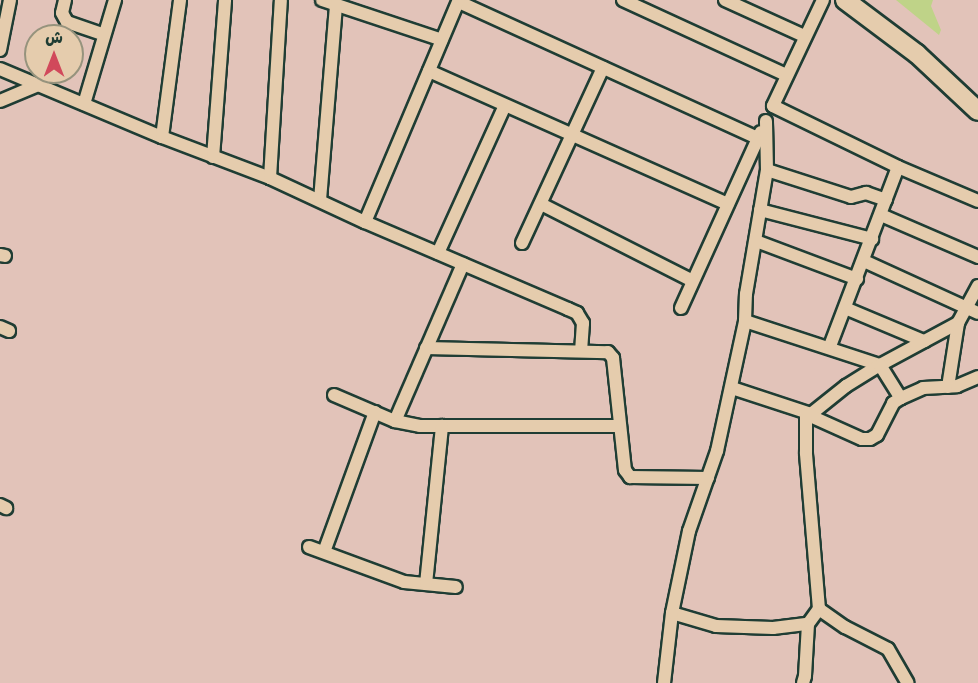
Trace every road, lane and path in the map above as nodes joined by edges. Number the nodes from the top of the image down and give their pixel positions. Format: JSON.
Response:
{"nodes":[{"id":1,"x":65,"y":0,"type":"edge"},
{"id":2,"x":116,"y":0,"type":"edge"},
{"id":3,"x":180,"y":0,"type":"edge"},
{"id":4,"x":225,"y":0,"type":"edge"},
{"id":5,"x":281,"y":0,"type":"edge"},
{"id":6,"x":322,"y":0,"type":"edge"},
{"id":7,"x":623,"y":0,"type":"edge"},
{"id":8,"x":725,"y":0,"type":"edge"},
{"id":9,"x":823,"y":0,"type":"edge"},
{"id":10,"x":845,"y":0,"type":"edge"},
{"id":11,"x":863,"y":0,"type":"edge"},
{"id":12,"x":459,"y":1,"type":"edge"},
{"id":13,"x":6,"y":5,"type":"edge"},
{"id":14,"x":336,"y":5,"type":"junction"},
{"id":15,"x":104,"y":35,"type":"junction"},
{"id":16,"x":804,"y":36,"type":"junction"},
{"id":17,"x":442,"y":40,"type":"junction"},
{"id":18,"x":0,"y":50,"type":"edge"},
{"id":19,"x":603,"y":68,"type":"junction"},
{"id":20,"x":0,"y":69,"type":"edge"},
{"id":21,"x":429,"y":71,"type":"junction"},
{"id":22,"x":786,"y":75,"type":"junction"},
{"id":23,"x":24,"y":78,"type":"edge"},
{"id":24,"x":38,"y":84,"type":"joint"},
{"id":25,"x":978,"y":96,"type":"edge"},
{"id":26,"x":0,"y":101,"type":"edge"},
{"id":27,"x":84,"y":104,"type":"junction"},
{"id":28,"x":505,"y":105,"type":"junction"},
{"id":29,"x":772,"y":106,"type":"junction"},
{"id":30,"x":978,"y":111,"type":"edge"},
{"id":31,"x":766,"y":121,"type":"junction"},
{"id":32,"x":574,"y":135,"type":"junction"},
{"id":33,"x":162,"y":137,"type":"junction"},
{"id":34,"x":758,"y":138,"type":"junction"},
{"id":35,"x":213,"y":157,"type":"junction"},
{"id":36,"x":898,"y":167,"type":"junction"},
{"id":37,"x":767,"y":170,"type":"junction"},
{"id":38,"x":270,"y":178,"type":"junction"},
{"id":39,"x":320,"y":200,"type":"junction"},
{"id":40,"x":886,"y":200,"type":"junction"},
{"id":41,"x":978,"y":201,"type":"edge"},
{"id":42,"x":541,"y":204,"type":"junction"},
{"id":43,"x":728,"y":204,"type":"junction"},
{"id":44,"x":760,"y":210,"type":"junction"},
{"id":45,"x":881,"y":215,"type":"junction"},
{"id":46,"x":365,"y":222,"type":"junction"},
{"id":47,"x":872,"y":239,"type":"junction"},
{"id":48,"x":756,"y":241,"type":"junction"},
{"id":49,"x":522,"y":243,"type":"dead end"},
{"id":50,"x":438,"y":253,"type":"junction"},
{"id":51,"x":978,"y":256,"type":"edge"},
{"id":52,"x":864,"y":261,"type":"junction"},
{"id":53,"x":463,"y":264,"type":"junction"},
{"id":54,"x":857,"y":279,"type":"junction"},
{"id":55,"x":693,"y":280,"type":"junction"},
{"id":56,"x":978,"y":286,"type":"edge"},
{"id":57,"x":681,"y":308,"type":"dead end"},
{"id":58,"x":845,"y":308,"type":"junction"},
{"id":59,"x":973,"y":310,"type":"edge"},
{"id":60,"x":745,"y":321,"type":"junction"},
{"id":61,"x":957,"y":323,"type":"junction"},
{"id":62,"x":924,"y":341,"type":"junction"},
{"id":63,"x":830,"y":346,"type":"junction"},
{"id":64,"x":426,"y":348,"type":"junction"},
{"id":65,"x":581,"y":349,"type":"junction"},
{"id":66,"x":880,"y":365,"type":"junction"},
{"id":67,"x":978,"y":377,"type":"edge"},
{"id":68,"x":948,"y":387,"type":"junction"},
{"id":69,"x":732,"y":388,"type":"junction"},
{"id":70,"x":334,"y":394,"type":"dead end"},
{"id":71,"x":901,"y":398,"type":"junction"},
{"id":72,"x":375,"y":412,"type":"junction"},
{"id":73,"x":806,"y":414,"type":"junction"},
{"id":74,"x":395,"y":421,"type":"junction"},
{"id":75,"x":442,"y":426,"type":"junction"},
{"id":76,"x":619,"y":426,"type":"junction"},
{"id":77,"x":708,"y":478,"type":"junction"},
{"id":78,"x":309,"y":547,"type":"dead end"},
{"id":79,"x":324,"y":552,"type":"junction"},
{"id":80,"x":426,"y":584,"type":"junction"},
{"id":81,"x":456,"y":587,"type":"dead end"},
{"id":82,"x":819,"y":609,"type":"junction"},
{"id":83,"x":672,"y":613,"type":"junction"},
{"id":84,"x":808,"y":624,"type":"junction"},
{"id":85,"x":663,"y":683,"type":"edge"},
{"id":86,"x":803,"y":683,"type":"edge"},
{"id":87,"x":908,"y":683,"type":"edge"}],
"edges":[{"from":1,"to":15,"type":"street"},
{"from":2,"to":15,"type":"street"},
{"from":3,"to":33,"type":"street"},
{"from":4,"to":35,"type":"street"},
{"from":5,"to":38,"type":"street"},
{"from":6,"to":14,"type":"street"},
{"from":7,"to":22,"type":"street"},
{"from":8,"to":16,"type":"street"},
{"from":9,"to":16,"type":"street"},
{"from":10,"to":30,"type":"main road"},
{"from":11,"to":25,"type":"main road"},
{"from":12,"to":17,"type":"street"},
{"from":12,"to":19,"type":"street"},
{"from":13,"to":18,"type":"street"},
{"from":14,"to":17,"type":"street"},
{"from":14,"to":39,"type":"street"},
{"from":15,"to":27,"type":"street"},
{"from":16,"to":22,"type":"street"},
{"from":17,"to":21,"type":"street"},
{"from":19,"to":32,"type":"street"},
{"from":19,"to":34,"type":"street"},
{"from":20,"to":23,"type":"street"},
{"from":21,"to":28,"type":"street"},
{"from":21,"to":46,"type":"street"},
{"from":22,"to":29,"type":"street"},
{"from":24,"to":26,"type":"street"},
{"from":24,"to":27,"type":"street"},
{"from":27,"to":33,"type":"street"},
{"from":28,"to":32,"type":"street"},
{"from":28,"to":50,"type":"street"},
{"from":29,"to":31,"type":"street"},
{"from":29,"to":36,"type":"street"},
{"from":31,"to":34,"type":"street"},
{"from":31,"to":37,"type":"street"},
{"from":32,"to":42,"type":"street"},
{"from":32,"to":43,"type":"street"},
{"from":33,"to":35,"type":"street"},
{"from":34,"to":43,"type":"street"},
{"from":35,"to":38,"type":"street"},
{"from":36,"to":40,"type":"street"},
{"from":36,"to":41,"type":"street"},
{"from":37,"to":40,"type":"street"},
{"from":37,"to":44,"type":"street"},
{"from":38,"to":39,"type":"street"},
{"from":39,"to":46,"type":"street"},
{"from":40,"to":45,"type":"street"},
{"from":42,"to":49,"type":"street"},
{"from":42,"to":55,"type":"street"},
{"from":43,"to":55,"type":"street"},
{"from":44,"to":47,"type":"street"},
{"from":44,"to":48,"type":"street"},
{"from":45,"to":47,"type":"street"},
{"from":45,"to":51,"type":"street"},
{"from":46,"to":50,"type":"street"},
{"from":47,"to":52,"type":"street"},
{"from":48,"to":54,"type":"street"},
{"from":48,"to":60,"type":"street"},
{"from":50,"to":53,"type":"street"},
{"from":52,"to":54,"type":"street"},
{"from":52,"to":59,"type":"street"},
{"from":53,"to":64,"type":"street"},
{"from":53,"to":65,"type":"street"},
{"from":54,"to":58,"type":"street"},
{"from":55,"to":57,"type":"street"},
{"from":56,"to":59,"type":"street"},
{"from":58,"to":62,"type":"street"},
{"from":58,"to":63,"type":"street"},
{"from":59,"to":61,"type":"street"},
{"from":60,"to":63,"type":"street"},
{"from":60,"to":69,"type":"street"},
{"from":61,"to":62,"type":"street"},
{"from":61,"to":68,"type":"street"},
{"from":62,"to":66,"type":"street"},
{"from":63,"to":66,"type":"street"},
{"from":64,"to":65,"type":"street"},
{"from":64,"to":74,"type":"street"},
{"from":65,"to":76,"type":"street"},
{"from":66,"to":71,"type":"street"},
{"from":66,"to":73,"type":"street"},
{"from":67,"to":68,"type":"street"},
{"from":68,"to":71,"type":"street"},
{"from":69,"to":73,"type":"street"},
{"from":69,"to":77,"type":"street"},
{"from":70,"to":72,"type":"street"},
{"from":71,"to":73,"type":"street"},
{"from":72,"to":74,"type":"street"},
{"from":72,"to":79,"type":"street"},
{"from":73,"to":82,"type":"street"},
{"from":74,"to":75,"type":"street"},
{"from":75,"to":76,"type":"street"},
{"from":75,"to":80,"type":"street"},
{"from":76,"to":77,"type":"street"},
{"from":77,"to":83,"type":"street"},
{"from":78,"to":79,"type":"street"},
{"from":79,"to":80,"type":"street"},
{"from":80,"to":81,"type":"street"},
{"from":82,"to":84,"type":"street"},
{"from":82,"to":87,"type":"street"},
{"from":83,"to":84,"type":"street"},
{"from":83,"to":85,"type":"street"},
{"from":84,"to":86,"type":"street"}]}
